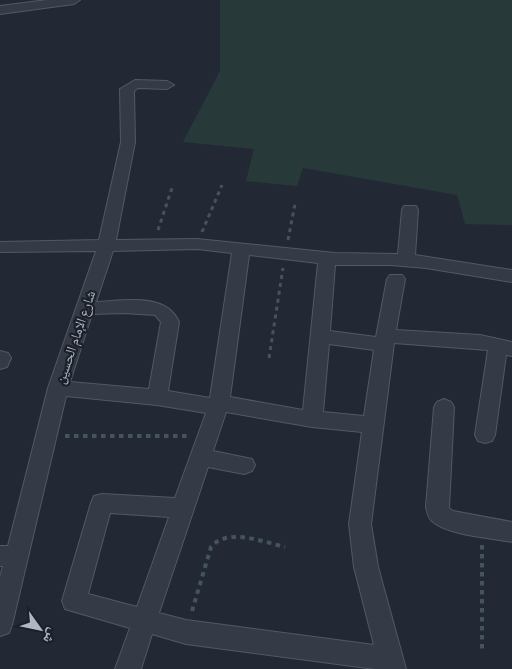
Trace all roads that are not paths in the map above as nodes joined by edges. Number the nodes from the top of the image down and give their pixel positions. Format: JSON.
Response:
{"nodes":[{"id":1,"x":74,"y":0,"type":"edge"},
{"id":2,"x":0,"y":10,"type":"edge"},
{"id":3,"x":167,"y":85,"type":"dead end"},
{"id":4,"x":410,"y":210,"type":"dead end"},
{"id":5,"x":106,"y":246,"type":"junction"},
{"id":6,"x":0,"y":247,"type":"edge"},
{"id":7,"x":241,"y":248,"type":"junction"},
{"id":8,"x":327,"y":259,"type":"junction"},
{"id":9,"x":406,"y":260,"type":"junction"},
{"id":10,"x":512,"y":276,"type":"edge"},
{"id":11,"x":396,"y":280,"type":"dead end"},
{"id":12,"x":86,"y":308,"type":"junction"},
{"id":13,"x":320,"y":336,"type":"junction"},
{"id":14,"x":385,"y":341,"type":"junction"},
{"id":15,"x":505,"y":347,"type":"edge"},
{"id":16,"x":58,"y":388,"type":"junction"},
{"id":17,"x":157,"y":397,"type":"junction"},
{"id":18,"x":219,"y":405,"type":"junction"},
{"id":19,"x":444,"y":408,"type":"dead end"},
{"id":20,"x":312,"y":419,"type":"junction"},
{"id":21,"x":374,"y":425,"type":"junction"},
{"id":22,"x":485,"y":435,"type":"dead end"},
{"id":23,"x":201,"y":457,"type":"junction"},
{"id":24,"x":244,"y":465,"type":"dead end"},
{"id":25,"x":182,"y":508,"type":"junction"},
{"id":26,"x":512,"y":532,"type":"edge"},
{"id":27,"x":9,"y":556,"type":"edge"},
{"id":28,"x":145,"y":621,"type":"junction"},
{"id":29,"x":0,"y":625,"type":"edge"},
{"id":30,"x":392,"y":664,"type":"edge"},
{"id":31,"x":128,"y":669,"type":"edge"}],
"edges":[{"from":1,"to":2,"type":"street"},
{"from":3,"to":5,"type":"street","name":"شارع الإمام الحسين"},
{"from":4,"to":9,"type":"street"},
{"from":5,"to":6,"type":"street"},
{"from":5,"to":7,"type":"street"},
{"from":5,"to":12,"type":"street","name":"شارع الإمام الحسين"},
{"from":7,"to":8,"type":"street"},
{"from":7,"to":18,"type":"street"},
{"from":8,"to":9,"type":"street"},
{"from":8,"to":13,"type":"street"},
{"from":9,"to":10,"type":"street"},
{"from":11,"to":14,"type":"street"},
{"from":12,"to":16,"type":"street","name":"شارع الإمام الحسين"},
{"from":12,"to":17,"type":"street"},
{"from":13,"to":14,"type":"street"},
{"from":13,"to":20,"type":"street"},
{"from":14,"to":15,"type":"street"},
{"from":14,"to":21,"type":"street"},
{"from":15,"to":22,"type":"street"},
{"from":16,"to":17,"type":"street"},
{"from":16,"to":27,"type":"street","name":"شارع الإمام الحسين"},
{"from":17,"to":18,"type":"street"},
{"from":18,"to":20,"type":"street"},
{"from":18,"to":23,"type":"street"},
{"from":19,"to":26,"type":"street"},
{"from":20,"to":21,"type":"street"},
{"from":21,"to":30,"type":"street"},
{"from":23,"to":24,"type":"street"},
{"from":23,"to":25,"type":"street"},
{"from":25,"to":28,"type":"street"},
{"from":25,"to":28,"type":"street"},
{"from":27,"to":29,"type":"street","name":"شارع الإمام الحسين"},
{"from":28,"to":30,"type":"street"},
{"from":28,"to":31,"type":"street"}]}
